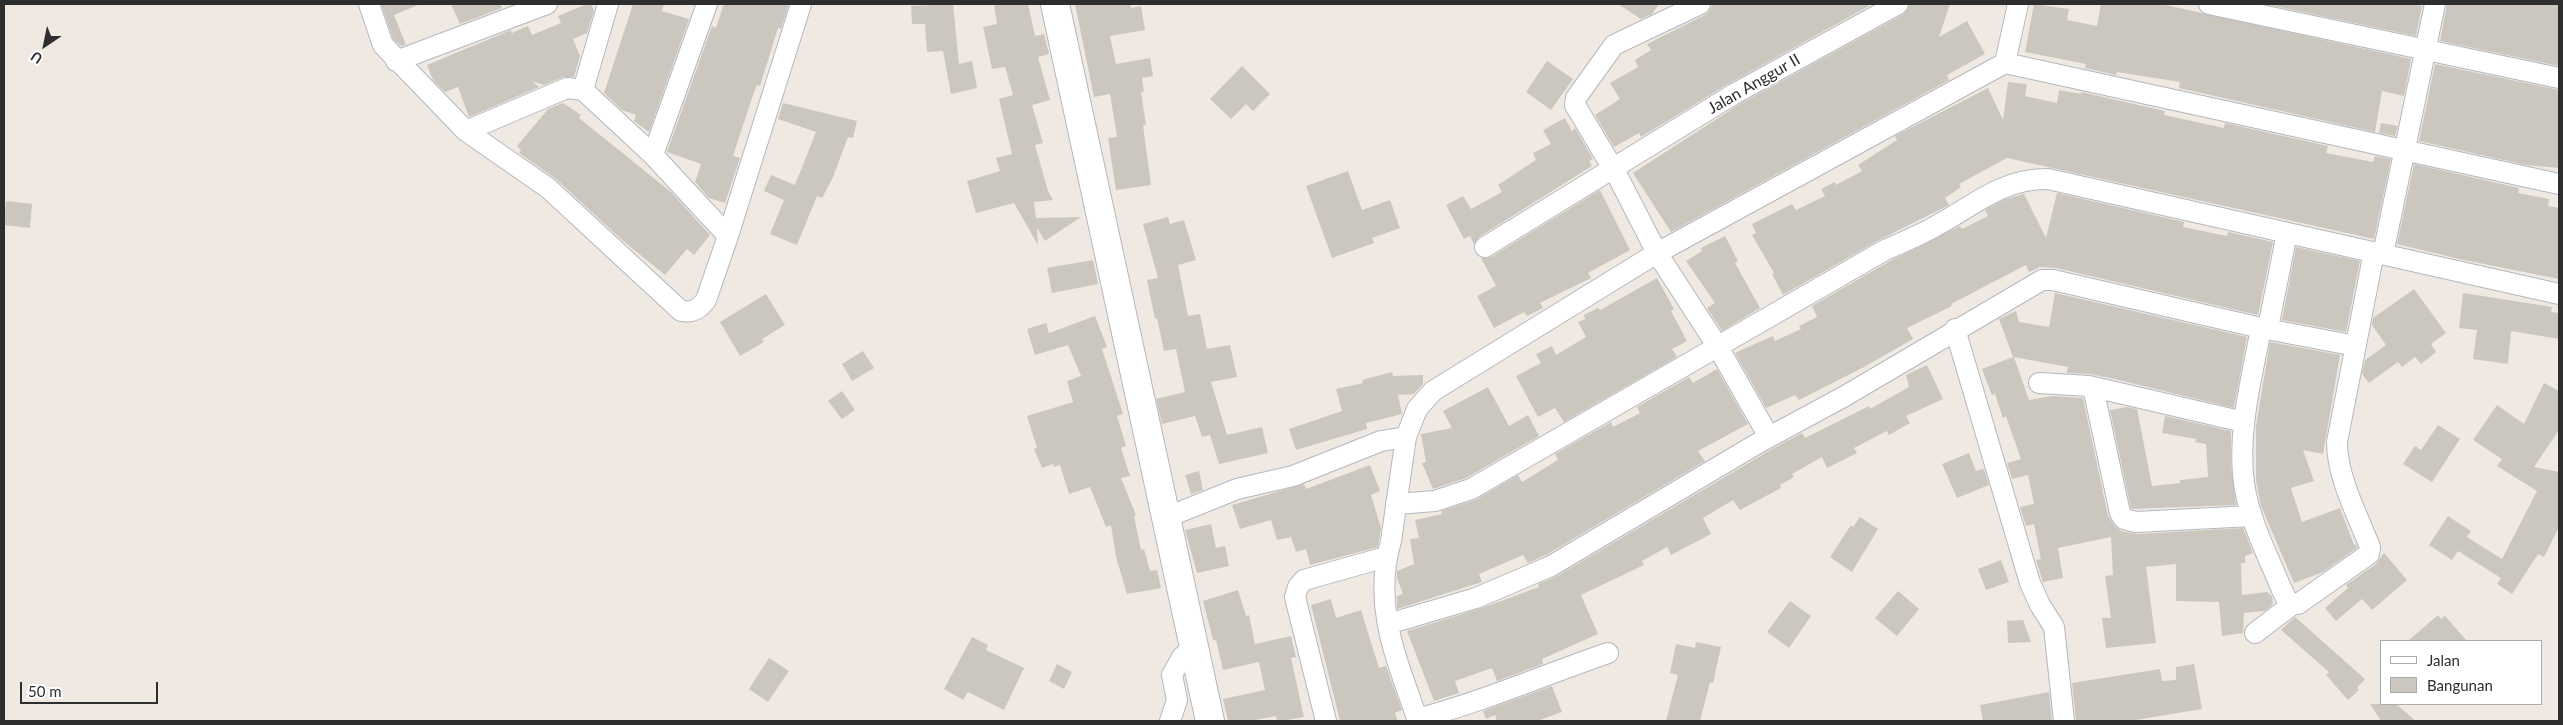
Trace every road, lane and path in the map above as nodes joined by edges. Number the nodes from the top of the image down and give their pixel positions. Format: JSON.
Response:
{"nodes":[{"id":1,"x":369,"y":4,"type":"edge"},
{"id":2,"x":547,"y":4,"type":"edge"},
{"id":3,"x":608,"y":4,"type":"edge"},
{"id":4,"x":707,"y":4,"type":"edge"},
{"id":5,"x":801,"y":4,"type":"edge"},
{"id":6,"x":1055,"y":4,"type":"edge"},
{"id":7,"x":1700,"y":4,"type":"edge"},
{"id":8,"x":1898,"y":4,"type":"edge"},
{"id":9,"x":2018,"y":4,"type":"edge"},
{"id":10,"x":2209,"y":4,"type":"edge"},
{"id":11,"x":2435,"y":4,"type":"edge"},
{"id":12,"x":2230,"y":6,"type":"edge"},
{"id":13,"x":2425,"y":49,"type":"junction"},
{"id":14,"x":396,"y":61,"type":"junction"},
{"id":15,"x":2005,"y":63,"type":"junction"},
{"id":16,"x":2559,"y":78,"type":"edge"},
{"id":17,"x":583,"y":90,"type":"junction"},
{"id":18,"x":466,"y":131,"type":"junction"},
{"id":19,"x":2403,"y":151,"type":"junction"},
{"id":20,"x":653,"y":155,"type":"junction"},
{"id":21,"x":1614,"y":170,"type":"junction"},
{"id":22,"x":2559,"y":184,"type":"edge"},
{"id":23,"x":2287,"y":233,"type":"junction"},
{"id":24,"x":728,"y":236,"type":"junction"},
{"id":25,"x":1485,"y":247,"type":"dead end"},
{"id":26,"x":1657,"y":253,"type":"junction"},
{"id":27,"x":2379,"y":253,"type":"junction"},
{"id":28,"x":2559,"y":294,"type":"edge"},
{"id":29,"x":2265,"y":328,"type":"junction"},
{"id":30,"x":1955,"y":330,"type":"junction"},
{"id":31,"x":2356,"y":346,"type":"junction"},
{"id":32,"x":1718,"y":347,"type":"junction"},
{"id":33,"x":2039,"y":383,"type":"dead end"},
{"id":34,"x":2088,"y":386,"type":"junction"},
{"id":35,"x":2244,"y":422,"type":"junction"},
{"id":36,"x":1406,"y":436,"type":"junction"},
{"id":37,"x":1769,"y":437,"type":"junction"},
{"id":38,"x":1396,"y":504,"type":"junction"},
{"id":39,"x":2252,"y":516,"type":"junction"},
{"id":40,"x":1165,"y":518,"type":"junction"},
{"id":41,"x":1386,"y":557,"type":"junction"},
{"id":42,"x":2293,"y":604,"type":"junction"},
{"id":43,"x":1388,"y":624,"type":"junction"},
{"id":44,"x":2255,"y":633,"type":"dead end"},
{"id":45,"x":1194,"y":648,"type":"junction"},
{"id":46,"x":1608,"y":653,"type":"dead end"},
{"id":47,"x":1471,"y":713,"type":"edge"},
{"id":48,"x":1417,"y":720,"type":"edge"},
{"id":49,"x":1170,"y":721,"type":"edge"},
{"id":50,"x":1210,"y":721,"type":"edge"},
{"id":51,"x":1326,"y":721,"type":"edge"},
{"id":52,"x":2064,"y":721,"type":"edge"}],
"edges":[{"from":1,"to":14,"type":"street"},
{"from":2,"to":14,"type":"street"},
{"from":3,"to":17,"type":"street"},
{"from":4,"to":20,"type":"street"},
{"from":5,"to":24,"type":"street"},
{"from":6,"to":40,"type":"street"},
{"from":7,"to":21,"type":"street"},
{"from":8,"to":21,"type":"street","name":"Jalan Anggur II"},
{"from":9,"to":15,"type":"street"},
{"from":10,"to":12,"type":"street"},
{"from":11,"to":13,"type":"street"},
{"from":12,"to":13,"type":"street"},
{"from":13,"to":16,"type":"street"},
{"from":13,"to":19,"type":"street"},
{"from":14,"to":18,"type":"street"},
{"from":15,"to":19,"type":"street"},
{"from":15,"to":26,"type":"street"},
{"from":17,"to":18,"type":"street"},
{"from":17,"to":20,"type":"street"},
{"from":18,"to":24,"type":"street"},
{"from":19,"to":22,"type":"street"},
{"from":19,"to":27,"type":"street"},
{"from":20,"to":24,"type":"street"},
{"from":21,"to":25,"type":"street","name":"Jalan Anggur II"},
{"from":21,"to":26,"type":"street"},
{"from":23,"to":27,"type":"street"},
{"from":23,"to":29,"type":"street"},
{"from":23,"to":32,"type":"street"},
{"from":26,"to":32,"type":"street"},
{"from":26,"to":36,"type":"street"},
{"from":27,"to":28,"type":"street"},
{"from":27,"to":31,"type":"street"},
{"from":29,"to":30,"type":"street"},
{"from":29,"to":31,"type":"street"},
{"from":29,"to":35,"type":"street"},
{"from":30,"to":37,"type":"street"},
{"from":30,"to":52,"type":"street"},
{"from":31,"to":42,"type":"street"},
{"from":32,"to":37,"type":"street"},
{"from":32,"to":38,"type":"street"},
{"from":33,"to":34,"type":"street"},
{"from":34,"to":35,"type":"street"},
{"from":34,"to":39,"type":"street"},
{"from":35,"to":39,"type":"street"},
{"from":36,"to":38,"type":"street"},
{"from":36,"to":40,"type":"street"},
{"from":37,"to":43,"type":"street"},
{"from":38,"to":41,"type":"street"},
{"from":39,"to":42,"type":"street"},
{"from":40,"to":45,"type":"street"},
{"from":41,"to":43,"type":"street"},
{"from":41,"to":51,"type":"street"},
{"from":42,"to":44,"type":"street"},
{"from":43,"to":48,"type":"street"},
{"from":45,"to":49,"type":"street"},
{"from":45,"to":50,"type":"street"},
{"from":46,"to":47,"type":"street"},
{"from":47,"to":48,"type":"street"}]}
